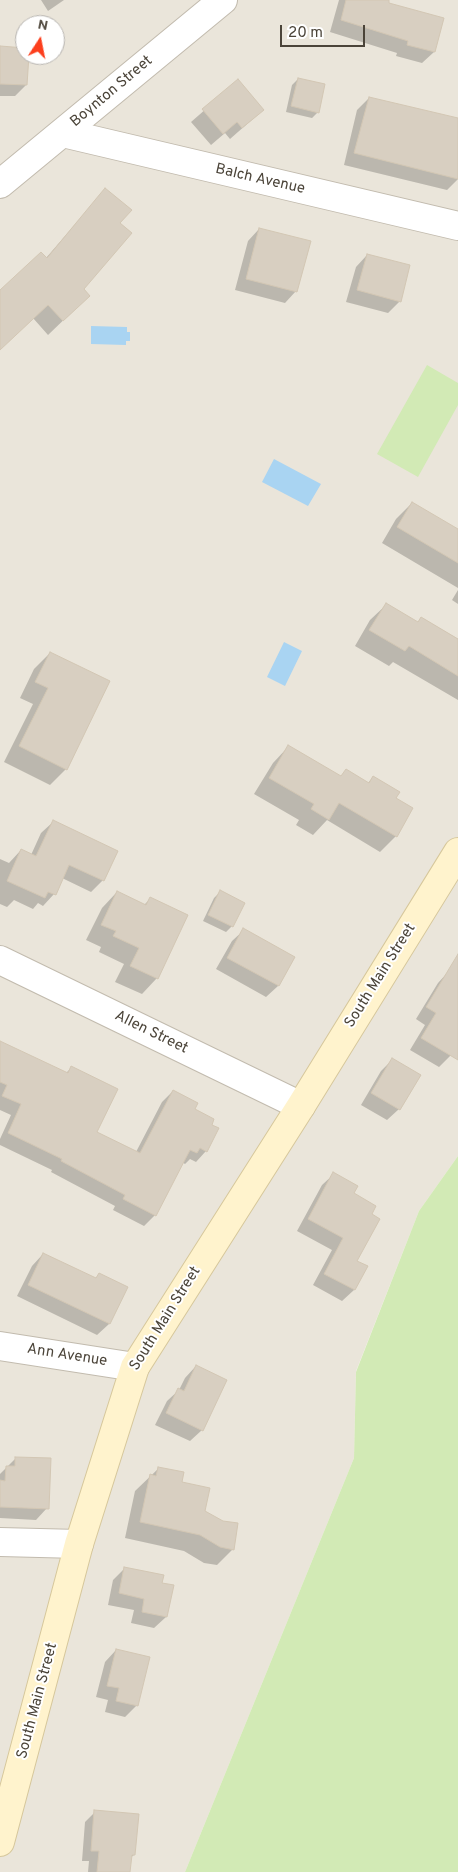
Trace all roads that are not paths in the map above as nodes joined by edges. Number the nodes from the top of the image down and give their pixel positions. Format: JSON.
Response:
{"nodes":[{"id":1,"x":223,"y":0,"type":"edge"},
{"id":2,"x":63,"y":133,"type":"junction"},
{"id":3,"x":0,"y":184,"type":"edge"},
{"id":4,"x":458,"y":226,"type":"edge"},
{"id":5,"x":458,"y":852,"type":"edge"},
{"id":6,"x":0,"y":960,"type":"edge"},
{"id":7,"x":301,"y":1106,"type":"junction"},
{"id":8,"x":0,"y":1346,"type":"edge"},
{"id":9,"x":135,"y":1367,"type":"junction"},
{"id":10,"x":0,"y":1542,"type":"edge"},
{"id":11,"x":80,"y":1544,"type":"junction"},
{"id":12,"x":0,"y":1842,"type":"edge"}],
"edges":[{"from":1,"to":2,"type":"street","name":"Boynton Street"},
{"from":2,"to":3,"type":"street","name":"Boynton Street"},
{"from":2,"to":4,"type":"street","name":"Balch Avenue"},
{"from":5,"to":7,"type":"main road","name":"South Main Street"},
{"from":6,"to":7,"type":"street","name":"Allen Street"},
{"from":7,"to":9,"type":"main road","name":"South Main Street"},
{"from":8,"to":9,"type":"street","name":"Ann Avenue"},
{"from":9,"to":11,"type":"main road","name":"South Main Street"},
{"from":10,"to":11,"type":"street"},
{"from":11,"to":12,"type":"main road","name":"South Main Street"}]}
